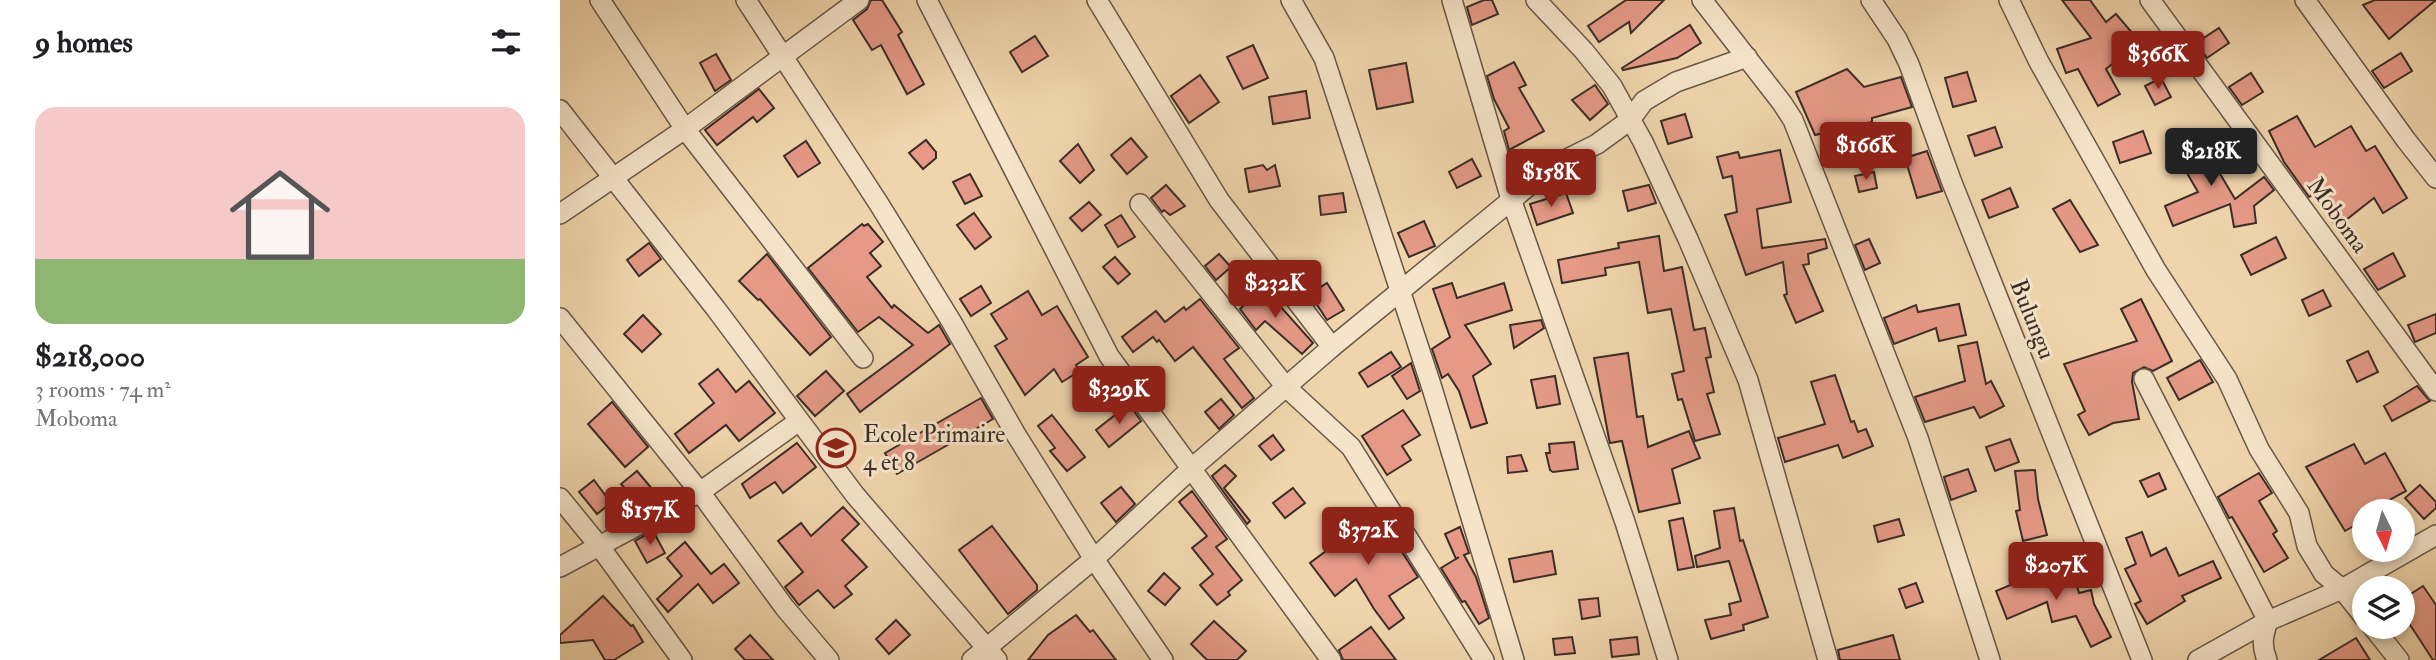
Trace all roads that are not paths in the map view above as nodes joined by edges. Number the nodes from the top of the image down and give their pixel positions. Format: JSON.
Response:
{"nodes":[{"id":1,"x":600,"y":0,"type":"edge"},
{"id":2,"x":746,"y":0,"type":"edge"},
{"id":3,"x":859,"y":0,"type":"edge"},
{"id":4,"x":927,"y":0,"type":"edge"},
{"id":5,"x":1097,"y":0,"type":"edge"},
{"id":6,"x":1291,"y":0,"type":"edge"},
{"id":7,"x":1452,"y":0,"type":"edge"},
{"id":8,"x":1536,"y":0,"type":"edge"},
{"id":9,"x":1702,"y":0,"type":"edge"},
{"id":10,"x":1871,"y":0,"type":"edge"},
{"id":11,"x":2009,"y":0,"type":"edge"},
{"id":12,"x":2150,"y":0,"type":"edge"},
{"id":13,"x":2305,"y":0,"type":"edge"},
{"id":14,"x":781,"y":56,"type":"junction"},
{"id":15,"x":1747,"y":57,"type":"junction"},
{"id":16,"x":560,"y":110,"type":"edge"},
{"id":17,"x":1630,"y":120,"type":"junction"},
{"id":18,"x":685,"y":129,"type":"junction"},
{"id":19,"x":2436,"y":178,"type":"edge"},
{"id":20,"x":613,"y":179,"type":"junction"},
{"id":21,"x":1511,"y":199,"type":"junction"},
{"id":22,"x":1140,"y":204,"type":"dead end"},
{"id":23,"x":560,"y":214,"type":"edge"},
{"id":24,"x":1400,"y":293,"type":"junction"},
{"id":25,"x":560,"y":318,"type":"edge"},
{"id":26,"x":1332,"y":347,"type":"junction"},
{"id":27,"x":863,"y":358,"type":"dead end"},
{"id":28,"x":2144,"y":379,"type":"dead end"},
{"id":29,"x":1286,"y":387,"type":"junction"},
{"id":30,"x":2436,"y":391,"type":"edge"},
{"id":31,"x":799,"y":421,"type":"junction"},
{"id":32,"x":1192,"y":468,"type":"junction"},
{"id":33,"x":700,"y":492,"type":"junction"},
{"id":34,"x":560,"y":498,"type":"edge"},
{"id":35,"x":2436,"y":535,"type":"edge"},
{"id":36,"x":600,"y":547,"type":"junction"},
{"id":37,"x":1094,"y":559,"type":"junction"},
{"id":38,"x":560,"y":567,"type":"edge"},
{"id":39,"x":2342,"y":589,"type":"junction"},
{"id":40,"x":2352,"y":602,"type":"edge"},
{"id":41,"x":2268,"y":621,"type":"junction"},
{"id":42,"x":2382,"y":639,"type":"edge"},
{"id":43,"x":985,"y":656,"type":"edge"},
{"id":44,"x":682,"y":660,"type":"edge"},
{"id":45,"x":829,"y":660,"type":"edge"},
{"id":46,"x":1163,"y":660,"type":"edge"},
{"id":47,"x":1331,"y":660,"type":"edge"},
{"id":48,"x":1484,"y":660,"type":"edge"},
{"id":49,"x":1514,"y":660,"type":"edge"},
{"id":50,"x":1668,"y":660,"type":"edge"},
{"id":51,"x":1828,"y":660,"type":"edge"},
{"id":52,"x":1990,"y":660,"type":"edge"},
{"id":53,"x":2142,"y":660,"type":"edge"},
{"id":54,"x":2198,"y":660,"type":"edge"},
{"id":55,"x":2267,"y":660,"type":"edge"},
{"id":56,"x":2399,"y":660,"type":"edge"}],
"edges":[{"from":1,"to":18,"type":"street"},
{"from":2,"to":14,"type":"street"},
{"from":3,"to":14,"type":"street"},
{"from":4,"to":32,"type":"street"},
{"from":5,"to":26,"type":"street"},
{"from":6,"to":24,"type":"street"},
{"from":7,"to":21,"type":"street"},
{"from":8,"to":17,"type":"street"},
{"from":9,"to":15,"type":"street"},
{"from":10,"to":53,"type":"street","name":"Bulungu"},
{"from":11,"to":39,"type":"street"},
{"from":12,"to":30,"type":"street","name":"Moboma"},
{"from":13,"to":19,"type":"street"},
{"from":14,"to":18,"type":"street"},
{"from":14,"to":37,"type":"street"},
{"from":15,"to":17,"type":"street"},
{"from":15,"to":52,"type":"street"},
{"from":16,"to":20,"type":"street"},
{"from":17,"to":21,"type":"street"},
{"from":17,"to":51,"type":"street"},
{"from":18,"to":20,"type":"street"},
{"from":18,"to":27,"type":"street"},
{"from":20,"to":23,"type":"street"},
{"from":20,"to":31,"type":"street"},
{"from":21,"to":24,"type":"street"},
{"from":21,"to":50,"type":"street"},
{"from":22,"to":29,"type":"street"},
{"from":24,"to":26,"type":"street"},
{"from":24,"to":49,"type":"street"},
{"from":25,"to":33,"type":"street"},
{"from":26,"to":29,"type":"street"},
{"from":28,"to":41,"type":"street"},
{"from":29,"to":32,"type":"street"},
{"from":29,"to":48,"type":"street"},
{"from":31,"to":33,"type":"street"},
{"from":31,"to":43,"type":"street"},
{"from":32,"to":37,"type":"street"},
{"from":32,"to":47,"type":"street"},
{"from":33,"to":36,"type":"street"},
{"from":33,"to":45,"type":"street"},
{"from":34,"to":36,"type":"street"},
{"from":35,"to":39,"type":"street"},
{"from":36,"to":38,"type":"street"},
{"from":36,"to":44,"type":"street"},
{"from":37,"to":43,"type":"street"},
{"from":37,"to":46,"type":"street"},
{"from":39,"to":40,"type":"street"},
{"from":39,"to":41,"type":"street"},
{"from":41,"to":54,"type":"street"},
{"from":41,"to":55,"type":"street"},
{"from":42,"to":56,"type":"street"}]}
